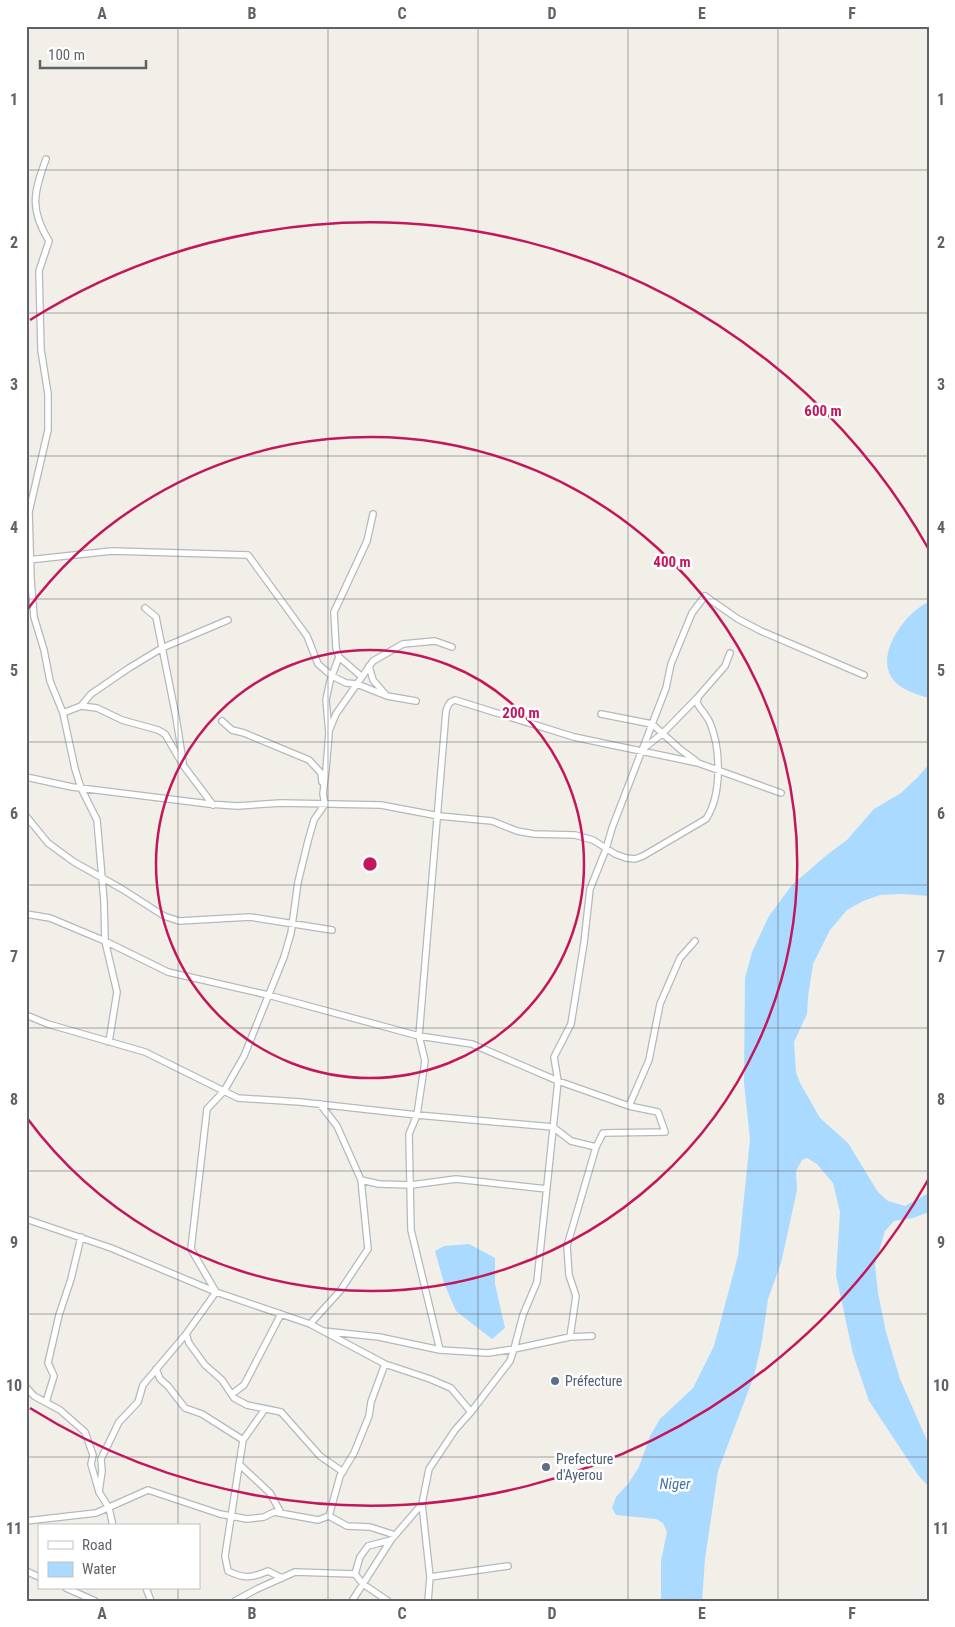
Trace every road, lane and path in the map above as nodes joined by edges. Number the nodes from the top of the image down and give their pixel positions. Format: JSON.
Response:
{"nodes":[{"id":1,"x":46,"y":159,"type":"dead end"},
{"id":2,"x":373,"y":514,"type":"dead end"},
{"id":3,"x":28,"y":560,"type":"edge"},
{"id":4,"x":145,"y":608,"type":"dead end"},
{"id":5,"x":228,"y":620,"type":"dead end"},
{"id":6,"x":452,"y":647,"type":"dead end"},
{"id":7,"x":162,"y":648,"type":"junction"},
{"id":8,"x":730,"y":653,"type":"dead end"},
{"id":9,"x":339,"y":656,"type":"junction"},
{"id":10,"x":369,"y":666,"type":"junction"},
{"id":11,"x":864,"y":675,"type":"dead end"},
{"id":12,"x":332,"y":676,"type":"junction"},
{"id":13,"x":362,"y":677,"type":"junction"},
{"id":14,"x":357,"y":684,"type":"junction"},
{"id":15,"x":387,"y":696,"type":"junction"},
{"id":16,"x":698,"y":697,"type":"junction"},
{"id":17,"x":416,"y":700,"type":"dead end"},
{"id":18,"x":81,"y":706,"type":"junction"},
{"id":19,"x":63,"y":714,"type":"junction"},
{"id":20,"x":601,"y":714,"type":"dead end"},
{"id":21,"x":222,"y":722,"type":"dead end"},
{"id":22,"x":652,"y":724,"type":"junction"},
{"id":23,"x":329,"y":733,"type":"junction"},
{"id":24,"x":663,"y":733,"type":"junction"},
{"id":25,"x":641,"y":750,"type":"junction"},
{"id":26,"x":698,"y":763,"type":"junction"},
{"id":27,"x":184,"y":764,"type":"junction"},
{"id":28,"x":719,"y":771,"type":"junction"},
{"id":29,"x":26,"y":777,"type":"edge"},
{"id":30,"x":81,"y":788,"type":"junction"},
{"id":31,"x":782,"y":793,"type":"dead end"},
{"id":32,"x":323,"y":794,"type":"junction"},
{"id":33,"x":213,"y":804,"type":"junction"},
{"id":34,"x":325,"y":804,"type":"junction"},
{"id":35,"x":26,"y":816,"type":"edge"},
{"id":36,"x":439,"y":816,"type":"junction"},
{"id":37,"x":606,"y":849,"type":"junction"},
{"id":38,"x":102,"y":877,"type":"junction"},
{"id":39,"x":26,"y":914,"type":"edge"},
{"id":40,"x":292,"y":923,"type":"junction"},
{"id":41,"x":332,"y":930,"type":"dead end"},
{"id":42,"x":695,"y":940,"type":"dead end"},
{"id":43,"x":105,"y":941,"type":"junction"},
{"id":44,"x":268,"y":995,"type":"junction"},
{"id":45,"x":26,"y":1015,"type":"edge"},
{"id":46,"x":419,"y":1036,"type":"junction"},
{"id":47,"x":109,"y":1042,"type":"junction"},
{"id":48,"x":558,"y":1081,"type":"junction"},
{"id":49,"x":224,"y":1091,"type":"junction"},
{"id":50,"x":320,"y":1104,"type":"junction"},
{"id":51,"x":629,"y":1106,"type":"junction"},
{"id":52,"x":417,"y":1115,"type":"junction"},
{"id":53,"x":553,"y":1127,"type":"junction"},
{"id":54,"x":596,"y":1148,"type":"junction"},
{"id":55,"x":361,"y":1180,"type":"junction"},
{"id":56,"x":411,"y":1185,"type":"junction"},
{"id":57,"x":547,"y":1189,"type":"junction"},
{"id":58,"x":26,"y":1218,"type":"edge"},
{"id":59,"x":81,"y":1238,"type":"junction"},
{"id":60,"x":216,"y":1292,"type":"junction"},
{"id":61,"x":281,"y":1314,"type":"junction"},
{"id":62,"x":310,"y":1324,"type":"junction"},
{"id":63,"x":323,"y":1331,"type":"junction"},
{"id":64,"x":186,"y":1334,"type":"junction"},
{"id":65,"x":592,"y":1336,"type":"dead end"},
{"id":66,"x":570,"y":1337,"type":"junction"},
{"id":67,"x":514,"y":1349,"type":"junction"},
{"id":68,"x":440,"y":1350,"type":"junction"},
{"id":69,"x":385,"y":1364,"type":"junction"},
{"id":70,"x":156,"y":1369,"type":"junction"},
{"id":71,"x":26,"y":1387,"type":"edge"},
{"id":72,"x":232,"y":1394,"type":"junction"},
{"id":73,"x":46,"y":1402,"type":"junction"},
{"id":74,"x":265,"y":1409,"type":"junction"},
{"id":75,"x":471,"y":1412,"type":"junction"},
{"id":76,"x":243,"y":1440,"type":"junction"},
{"id":77,"x":239,"y":1464,"type":"junction"},
{"id":78,"x":343,"y":1472,"type":"junction"},
{"id":79,"x":99,"y":1492,"type":"junction"},
{"id":80,"x":422,"y":1504,"type":"junction"},
{"id":81,"x":109,"y":1508,"type":"junction"},
{"id":82,"x":281,"y":1513,"type":"junction"},
{"id":83,"x":232,"y":1516,"type":"junction"},
{"id":84,"x":328,"y":1516,"type":"junction"},
{"id":85,"x":26,"y":1521,"type":"edge"},
{"id":86,"x":113,"y":1524,"type":"edge"},
{"id":87,"x":393,"y":1538,"type":"junction"},
{"id":88,"x":508,"y":1566,"type":"dead end"},
{"id":89,"x":26,"y":1571,"type":"edge"},
{"id":90,"x":355,"y":1574,"type":"junction"},
{"id":91,"x":38,"y":1576,"type":"edge"},
{"id":92,"x":430,"y":1577,"type":"junction"},
{"id":93,"x":282,"y":1578,"type":"junction"},
{"id":94,"x":363,"y":1584,"type":"junction"},
{"id":95,"x":70,"y":1590,"type":"edge"},
{"id":96,"x":95,"y":1601,"type":"edge"},
{"id":97,"x":235,"y":1601,"type":"edge"},
{"id":98,"x":352,"y":1601,"type":"edge"},
{"id":99,"x":388,"y":1601,"type":"edge"},
{"id":100,"x":428,"y":1601,"type":"edge"}],
"edges":[{"from":1,"to":3,"type":"street"},
{"from":2,"to":9,"type":"street"},
{"from":3,"to":12,"type":"street"},
{"from":3,"to":19,"type":"street"},
{"from":4,"to":7,"type":"street"},
{"from":5,"to":7,"type":"street"},
{"from":6,"to":10,"type":"street"},
{"from":7,"to":18,"type":"street"},
{"from":7,"to":27,"type":"street"},
{"from":8,"to":16,"type":"street"},
{"from":9,"to":12,"type":"street"},
{"from":9,"to":13,"type":"street"},
{"from":10,"to":13,"type":"street"},
{"from":10,"to":15,"type":"street"},
{"from":11,"to":22,"type":"street"},
{"from":12,"to":14,"type":"street"},
{"from":12,"to":23,"type":"street"},
{"from":13,"to":14,"type":"street"},
{"from":14,"to":15,"type":"street"},
{"from":14,"to":23,"type":"street"},
{"from":15,"to":17,"type":"street"},
{"from":16,"to":24,"type":"street"},
{"from":16,"to":28,"type":"street"},
{"from":18,"to":19,"type":"street"},
{"from":18,"to":27,"type":"street"},
{"from":19,"to":30,"type":"street"},
{"from":20,"to":22,"type":"street"},
{"from":21,"to":32,"type":"street"},
{"from":22,"to":24,"type":"street"},
{"from":22,"to":25,"type":"street"},
{"from":23,"to":32,"type":"street"},
{"from":24,"to":25,"type":"street"},
{"from":24,"to":26,"type":"street"},
{"from":25,"to":26,"type":"street"},
{"from":25,"to":36,"type":"street"},
{"from":25,"to":37,"type":"street"},
{"from":26,"to":28,"type":"street"},
{"from":27,"to":33,"type":"street"},
{"from":28,"to":31,"type":"street"},
{"from":28,"to":37,"type":"street"},
{"from":29,"to":30,"type":"street"},
{"from":30,"to":33,"type":"street"},
{"from":30,"to":38,"type":"street"},
{"from":32,"to":34,"type":"street"},
{"from":33,"to":34,"type":"street"},
{"from":34,"to":36,"type":"street"},
{"from":34,"to":40,"type":"street"},
{"from":35,"to":38,"type":"street"},
{"from":36,"to":37,"type":"street"},
{"from":36,"to":46,"type":"street"},
{"from":37,"to":48,"type":"street"},
{"from":38,"to":40,"type":"street"},
{"from":38,"to":43,"type":"street"},
{"from":39,"to":43,"type":"street"},
{"from":40,"to":41,"type":"street"},
{"from":40,"to":44,"type":"street"},
{"from":42,"to":51,"type":"street"},
{"from":43,"to":44,"type":"street"},
{"from":43,"to":47,"type":"street"},
{"from":44,"to":46,"type":"street"},
{"from":44,"to":49,"type":"street"},
{"from":45,"to":47,"type":"street"},
{"from":46,"to":48,"type":"street"},
{"from":46,"to":52,"type":"street"},
{"from":47,"to":49,"type":"street"},
{"from":48,"to":51,"type":"street"},
{"from":48,"to":53,"type":"street"},
{"from":49,"to":50,"type":"street"},
{"from":49,"to":60,"type":"street"},
{"from":50,"to":52,"type":"street"},
{"from":50,"to":55,"type":"street"},
{"from":51,"to":54,"type":"street"},
{"from":52,"to":53,"type":"street"},
{"from":52,"to":56,"type":"street"},
{"from":53,"to":54,"type":"street"},
{"from":53,"to":57,"type":"street"},
{"from":54,"to":66,"type":"street"},
{"from":55,"to":56,"type":"street"},
{"from":55,"to":62,"type":"street"},
{"from":56,"to":57,"type":"street"},
{"from":56,"to":68,"type":"street"},
{"from":57,"to":67,"type":"street"},
{"from":58,"to":59,"type":"street"},
{"from":59,"to":60,"type":"street"},
{"from":59,"to":73,"type":"street"},
{"from":60,"to":61,"type":"street"},
{"from":60,"to":64,"type":"street"},
{"from":61,"to":62,"type":"street"},
{"from":61,"to":72,"type":"street"},
{"from":62,"to":63,"type":"street"},
{"from":63,"to":68,"type":"street"},
{"from":63,"to":69,"type":"street"},
{"from":64,"to":70,"type":"street"},
{"from":64,"to":72,"type":"street"},
{"from":65,"to":66,"type":"street"},
{"from":66,"to":67,"type":"street"},
{"from":67,"to":68,"type":"street"},
{"from":67,"to":75,"type":"street"},
{"from":69,"to":75,"type":"street"},
{"from":69,"to":78,"type":"street"},
{"from":70,"to":76,"type":"street"},
{"from":70,"to":79,"type":"street"},
{"from":71,"to":73,"type":"street"},
{"from":72,"to":74,"type":"street"},
{"from":73,"to":79,"type":"street"},
{"from":74,"to":76,"type":"street"},
{"from":74,"to":78,"type":"street"},
{"from":75,"to":80,"type":"street"},
{"from":76,"to":77,"type":"street"},
{"from":77,"to":82,"type":"street"},
{"from":77,"to":83,"type":"street"},
{"from":78,"to":84,"type":"street"},
{"from":79,"to":81,"type":"street"},
{"from":80,"to":87,"type":"street"},
{"from":80,"to":92,"type":"street"},
{"from":81,"to":83,"type":"street"},
{"from":81,"to":85,"type":"street"},
{"from":81,"to":86,"type":"street"},
{"from":82,"to":83,"type":"street"},
{"from":82,"to":84,"type":"street"},
{"from":83,"to":93,"type":"street"},
{"from":84,"to":87,"type":"street"},
{"from":87,"to":90,"type":"street"},
{"from":87,"to":94,"type":"street"},
{"from":88,"to":92,"type":"street"},
{"from":89,"to":91,"type":"street"},
{"from":90,"to":93,"type":"street"},
{"from":90,"to":94,"type":"street"},
{"from":92,"to":100,"type":"street"},
{"from":93,"to":97,"type":"street"},
{"from":94,"to":98,"type":"street"},
{"from":94,"to":99,"type":"street"},
{"from":95,"to":96,"type":"street"}]}
